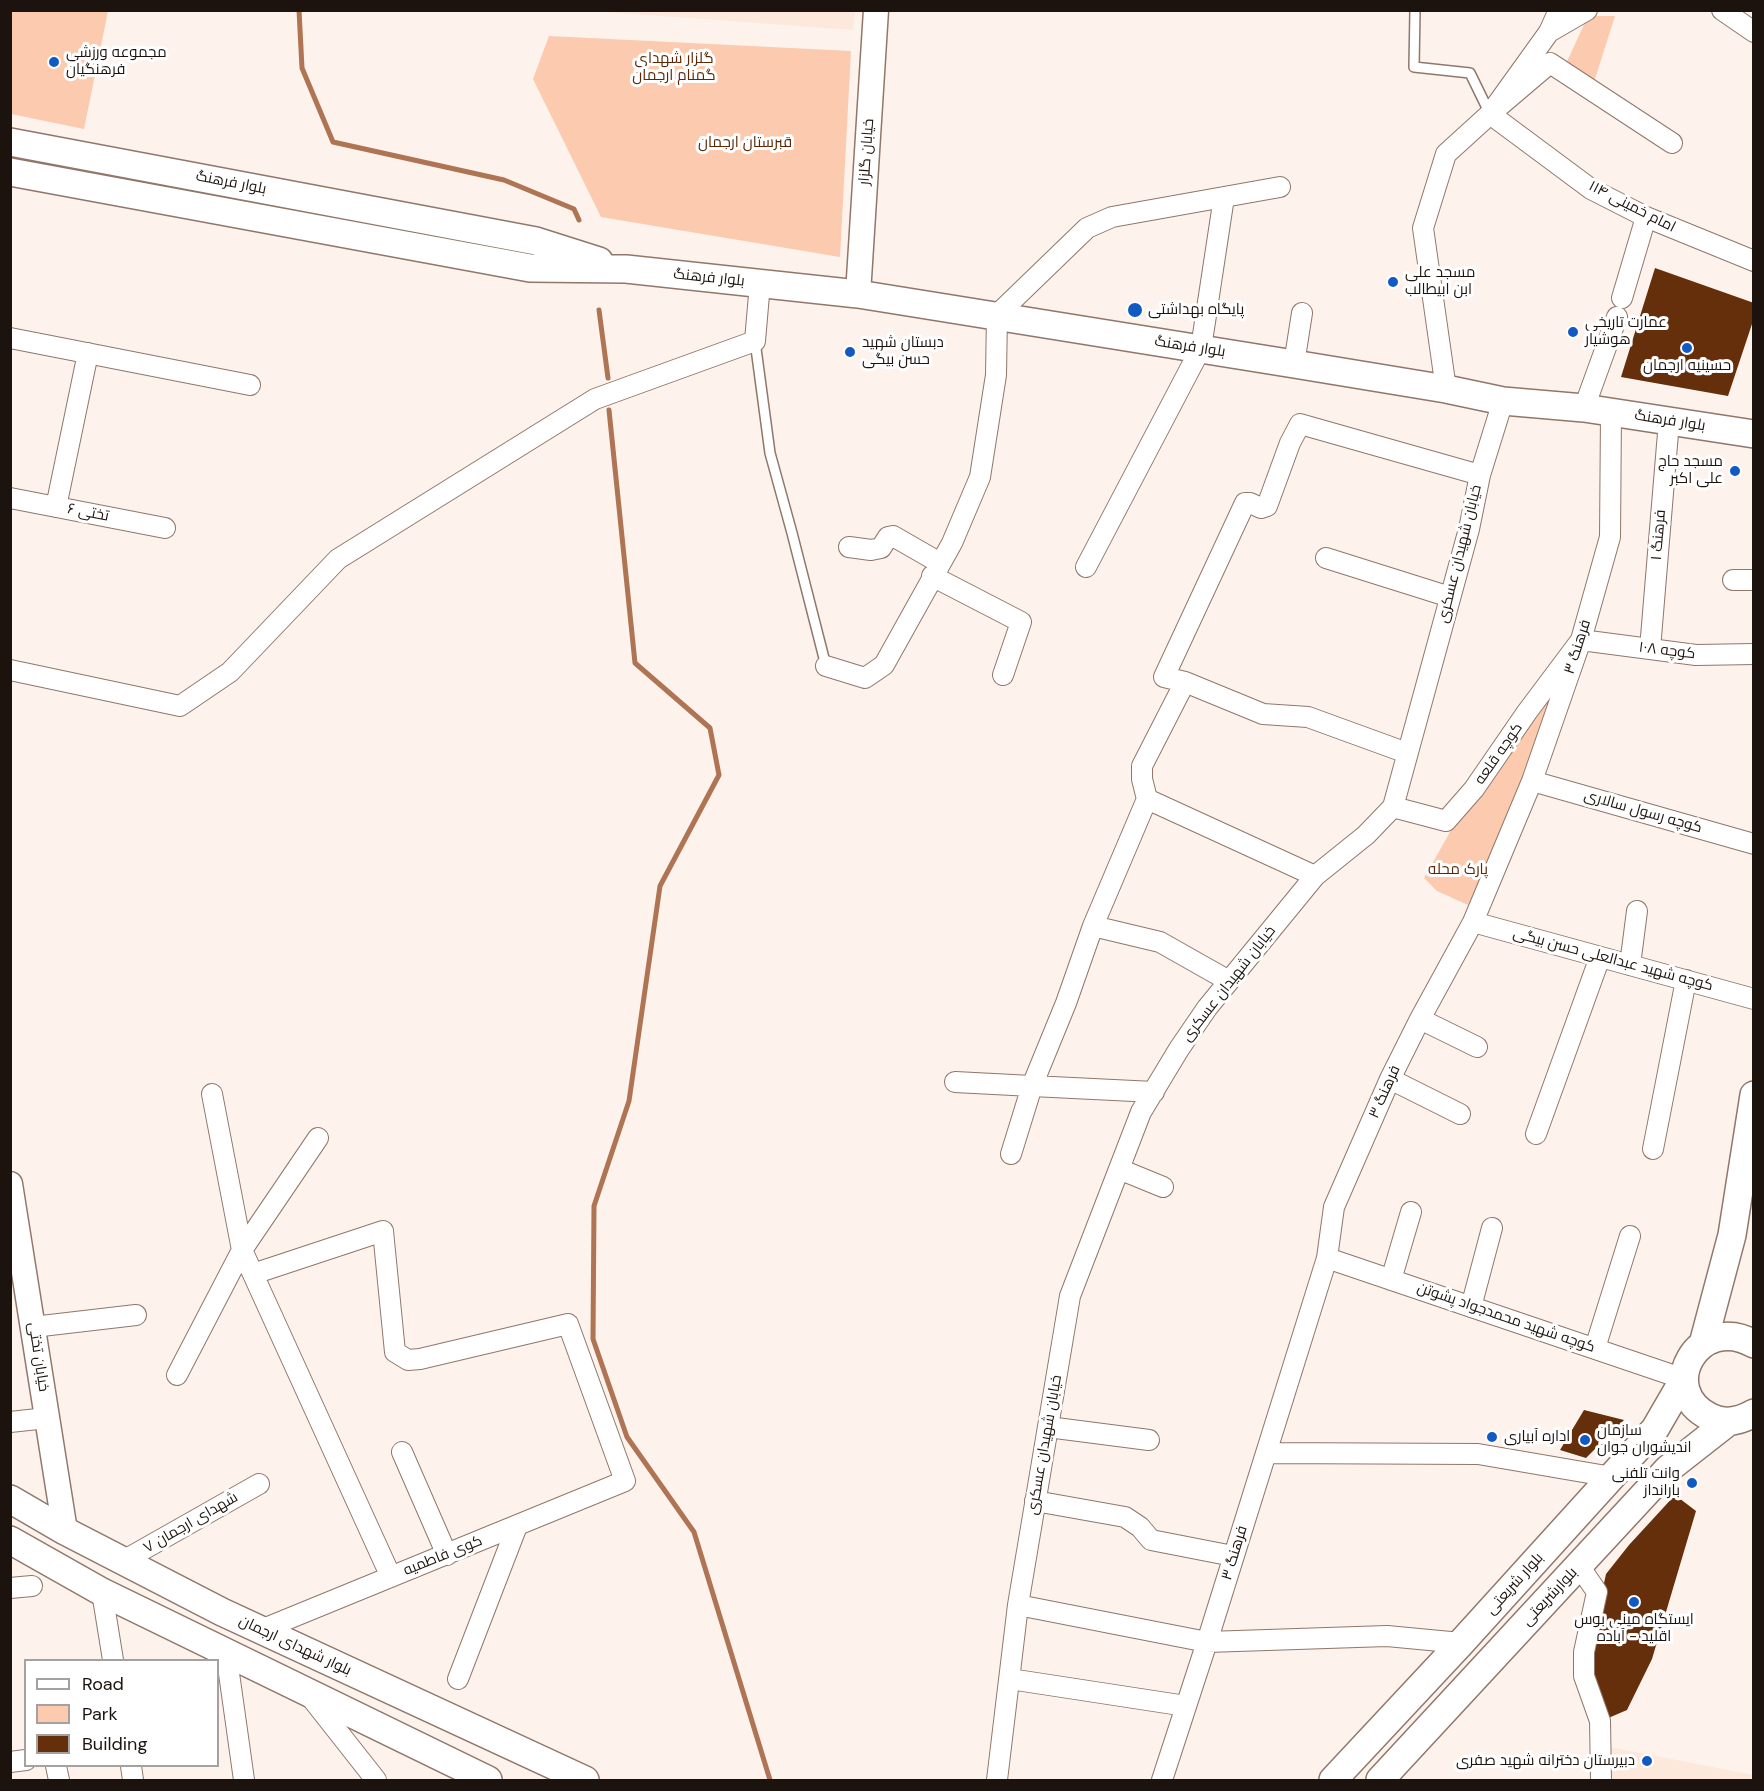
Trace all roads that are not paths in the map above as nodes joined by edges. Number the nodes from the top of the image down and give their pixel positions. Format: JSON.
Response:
{"nodes":[{"id":1,"x":876,"y":10,"type":"edge"},
{"id":2,"x":1415,"y":10,"type":"edge"},
{"id":3,"x":1559,"y":10,"type":"edge"},
{"id":4,"x":1587,"y":10,"type":"edge"},
{"id":5,"x":1722,"y":10,"type":"edge"},
{"id":6,"x":1549,"y":32,"type":"junction"},
{"id":7,"x":1754,"y":32,"type":"edge"},
{"id":8,"x":1490,"y":114,"type":"junction"},
{"id":9,"x":10,"y":142,"type":"edge"},
{"id":10,"x":1672,"y":143,"type":"dead end"},
{"id":11,"x":10,"y":172,"type":"edge"},
{"id":12,"x":1280,"y":187,"type":"dead end"},
{"id":13,"x":1224,"y":197,"type":"junction"},
{"id":14,"x":1646,"y":217,"type":"junction"},
{"id":15,"x":1754,"y":261,"type":"edge"},
{"id":16,"x":626,"y":269,"type":"junction"},
{"id":17,"x":760,"y":284,"type":"junction"},
{"id":18,"x":858,"y":294,"type":"junction"},
{"id":19,"x":1622,"y":298,"type":"dead end"},
{"id":20,"x":1302,"y":313,"type":"dead end"},
{"id":21,"x":997,"y":315,"type":"junction"},
{"id":22,"x":1617,"y":317,"type":"dead end"},
{"id":23,"x":10,"y":338,"type":"edge"},
{"id":24,"x":755,"y":341,"type":"junction"},
{"id":25,"x":1200,"y":348,"type":"junction"},
{"id":26,"x":87,"y":353,"type":"junction"},
{"id":27,"x":1294,"y":364,"type":"junction"},
{"id":28,"x":250,"y":385,"type":"dead end"},
{"id":29,"x":1446,"y":389,"type":"junction"},
{"id":30,"x":1503,"y":401,"type":"junction"},
{"id":31,"x":1584,"y":408,"type":"junction"},
{"id":32,"x":1611,"y":412,"type":"junction"},
{"id":33,"x":1669,"y":421,"type":"junction"},
{"id":34,"x":1754,"y":434,"type":"edge"},
{"id":35,"x":1480,"y":475,"type":"junction"},
{"id":36,"x":10,"y":498,"type":"edge"},
{"id":37,"x":56,"y":507,"type":"junction"},
{"id":38,"x":165,"y":528,"type":"dead end"},
{"id":39,"x":849,"y":547,"type":"dead end"},
{"id":40,"x":1326,"y":558,"type":"dead end"},
{"id":41,"x":1086,"y":567,"type":"dead end"},
{"id":42,"x":936,"y":570,"type":"junction"},
{"id":43,"x":1733,"y":580,"type":"dead end"},
{"id":44,"x":1754,"y":580,"type":"edge"},
{"id":45,"x":1450,"y":597,"type":"junction"},
{"id":46,"x":1581,"y":640,"type":"junction"},
{"id":47,"x":1650,"y":649,"type":"junction"},
{"id":48,"x":1754,"y":654,"type":"edge"},
{"id":49,"x":826,"y":666,"type":"joint"},
{"id":50,"x":10,"y":670,"type":"edge"},
{"id":51,"x":1002,"y":675,"type":"dead end"},
{"id":52,"x":1185,"y":682,"type":"junction"},
{"id":53,"x":1407,"y":753,"type":"junction"},
{"id":54,"x":1532,"y":781,"type":"junction"},
{"id":55,"x":1147,"y":800,"type":"junction"},
{"id":56,"x":1394,"y":807,"type":"junction"},
{"id":57,"x":1754,"y":844,"type":"edge"},
{"id":58,"x":1315,"y":876,"type":"junction"},
{"id":59,"x":1637,"y":911,"type":"dead end"},
{"id":60,"x":1473,"y":922,"type":"junction"},
{"id":61,"x":1093,"y":926,"type":"junction"},
{"id":62,"x":1600,"y":957,"type":"junction"},
{"id":63,"x":1630,"y":965,"type":"junction"},
{"id":64,"x":1686,"y":980,"type":"junction"},
{"id":65,"x":1229,"y":981,"type":"junction"},
{"id":66,"x":1754,"y":999,"type":"edge"},
{"id":67,"x":1420,"y":1018,"type":"junction"},
{"id":68,"x":1477,"y":1047,"type":"dead end"},
{"id":69,"x":1390,"y":1079,"type":"junction"},
{"id":70,"x":955,"y":1082,"type":"dead end"},
{"id":71,"x":1032,"y":1086,"type":"junction"},
{"id":72,"x":1154,"y":1092,"type":"junction"},
{"id":73,"x":212,"y":1094,"type":"dead end"},
{"id":74,"x":1754,"y":1095,"type":"edge"},
{"id":75,"x":1460,"y":1114,"type":"dead end"},
{"id":76,"x":1536,"y":1134,"type":"dead end"},
{"id":77,"x":318,"y":1138,"type":"dead end"},
{"id":78,"x":1653,"y":1149,"type":"dead end"},
{"id":79,"x":1011,"y":1155,"type":"dead end"},
{"id":80,"x":1119,"y":1169,"type":"junction"},
{"id":81,"x":10,"y":1184,"type":"edge"},
{"id":82,"x":1163,"y":1187,"type":"dead end"},
{"id":83,"x":1411,"y":1212,"type":"dead end"},
{"id":84,"x":1492,"y":1228,"type":"dead end"},
{"id":85,"x":1630,"y":1236,"type":"dead end"},
{"id":86,"x":1742,"y":1237,"type":"edge"},
{"id":87,"x":242,"y":1250,"type":"junction"},
{"id":88,"x":1327,"y":1258,"type":"junction"},
{"id":89,"x":253,"y":1274,"type":"junction"},
{"id":90,"x":18,"y":1279,"type":"edge"},
{"id":91,"x":1391,"y":1280,"type":"junction"},
{"id":92,"x":1471,"y":1306,"type":"junction"},
{"id":93,"x":136,"y":1315,"type":"dead end"},
{"id":94,"x":33,"y":1327,"type":"junction"},
{"id":95,"x":1702,"y":1344,"type":"junction"},
{"id":96,"x":1754,"y":1344,"type":"edge"},
{"id":97,"x":1595,"y":1348,"type":"junction"},
{"id":98,"x":177,"y":1375,"type":"dead end"},
{"id":99,"x":1684,"y":1379,"type":"junction"},
{"id":100,"x":1754,"y":1413,"type":"edge"},
{"id":101,"x":47,"y":1418,"type":"junction"},
{"id":102,"x":10,"y":1422,"type":"edge"},
{"id":103,"x":1728,"y":1422,"type":"junction"},
{"id":104,"x":1048,"y":1427,"type":"junction"},
{"id":105,"x":1149,"y":1440,"type":"dead end"},
{"id":106,"x":402,"y":1452,"type":"dead end"},
{"id":107,"x":1266,"y":1453,"type":"junction"},
{"id":108,"x":1612,"y":1477,"type":"junction"},
{"id":109,"x":259,"y":1484,"type":"dead end"},
{"id":110,"x":10,"y":1499,"type":"edge"},
{"id":111,"x":1035,"y":1501,"type":"junction"},
{"id":112,"x":517,"y":1526,"type":"junction"},
{"id":113,"x":64,"y":1531,"type":"junction"},
{"id":114,"x":10,"y":1540,"type":"edge"},
{"id":115,"x":447,"y":1555,"type":"junction"},
{"id":116,"x":1233,"y":1556,"type":"junction"},
{"id":117,"x":123,"y":1561,"type":"junction"},
{"id":118,"x":1579,"y":1566,"type":"junction"},
{"id":119,"x":391,"y":1577,"type":"junction"},
{"id":120,"x":32,"y":1586,"type":"dead end"},
{"id":121,"x":10,"y":1588,"type":"edge"},
{"id":122,"x":102,"y":1592,"type":"junction"},
{"id":123,"x":1018,"y":1605,"type":"junction"},
{"id":124,"x":222,"y":1612,"type":"junction"},
{"id":125,"x":261,"y":1630,"type":"junction"},
{"id":126,"x":1207,"y":1642,"type":"junction"},
{"id":127,"x":1461,"y":1643,"type":"junction"},
{"id":128,"x":218,"y":1648,"type":"junction"},
{"id":129,"x":113,"y":1659,"type":"edge"},
{"id":130,"x":458,"y":1678,"type":"dead end"},
{"id":131,"x":1010,"y":1679,"type":"junction"},
{"id":132,"x":307,"y":1692,"type":"junction"},
{"id":133,"x":1186,"y":1706,"type":"junction"},
{"id":134,"x":244,"y":1780,"type":"edge"},
{"id":135,"x":376,"y":1780,"type":"edge"},
{"id":136,"x":488,"y":1780,"type":"edge"},
{"id":137,"x":585,"y":1780,"type":"edge"},
{"id":138,"x":998,"y":1780,"type":"edge"},
{"id":139,"x":1161,"y":1780,"type":"edge"},
{"id":140,"x":1333,"y":1780,"type":"edge"},
{"id":141,"x":1380,"y":1780,"type":"edge"},
{"id":142,"x":1601,"y":1780,"type":"edge"}],
"edges":[{"from":1,"to":18,"type":"street","name":"خیابان گلزار"},
{"from":2,"to":8,"type":"lane"},
{"from":3,"to":6,"type":"street"},
{"from":4,"to":6,"type":"street"},
{"from":5,"to":7,"type":"street"},
{"from":6,"to":8,"type":"street"},
{"from":8,"to":10,"type":"street"},
{"from":8,"to":14,"type":"street","name":"امام خمینی ۱۱۴"},
{"from":8,"to":29,"type":"street"},
{"from":9,"to":16,"type":"main road","name":"بلوار فرهنگ"},
{"from":11,"to":16,"type":"main road","name":"بلوار فرهنگ"},
{"from":12,"to":13,"type":"street"},
{"from":13,"to":21,"type":"street"},
{"from":13,"to":25,"type":"street"},
{"from":14,"to":15,"type":"street","name":"امام خمینی ۱۱۴"},
{"from":14,"to":19,"type":"street"},
{"from":16,"to":17,"type":"main road","name":"بلوار فرهنگ"},
{"from":17,"to":18,"type":"main road","name":"بلوار فرهنگ"},
{"from":17,"to":24,"type":"street"},
{"from":18,"to":21,"type":"main road","name":"بلوار فرهنگ"},
{"from":20,"to":27,"type":"street"},
{"from":21,"to":25,"type":"main road","name":"بلوار فرهنگ"},
{"from":21,"to":42,"type":"street"},
{"from":22,"to":31,"type":"street"},
{"from":23,"to":26,"type":"street"},
{"from":24,"to":49,"type":"lane"},
{"from":24,"to":50,"type":"street"},
{"from":25,"to":27,"type":"main road","name":"بلوار فرهنگ"},
{"from":25,"to":41,"type":"street"},
{"from":26,"to":28,"type":"street"},
{"from":26,"to":37,"type":"street"},
{"from":27,"to":29,"type":"main road","name":"بلوار فرهنگ"},
{"from":29,"to":30,"type":"main road","name":"بلوار فرهنگ"},
{"from":30,"to":31,"type":"main road","name":"بلوار فرهنگ"},
{"from":30,"to":35,"type":"street","name":"خیابان شهیدان عسکری"},
{"from":31,"to":32,"type":"main road","name":"بلوار فرهنگ"},
{"from":32,"to":33,"type":"main road","name":"بلوار فرهنگ"},
{"from":32,"to":46,"type":"street","name":"فرهنگ ۳"},
{"from":33,"to":34,"type":"main road","name":"بلوار فرهنگ"},
{"from":33,"to":47,"type":"street","name":"فرهنگ ۱"},
{"from":35,"to":45,"type":"street","name":"خیابان شهیدان عسکری"},
{"from":35,"to":52,"type":"street"},
{"from":36,"to":37,"type":"street","name":"تختی ۶"},
{"from":37,"to":38,"type":"street","name":"تختی ۶"},
{"from":39,"to":42,"type":"street"},
{"from":40,"to":45,"type":"street"},
{"from":42,"to":49,"type":"street"},
{"from":42,"to":51,"type":"street"},
{"from":43,"to":44,"type":"street"},
{"from":45,"to":53,"type":"street","name":"خیابان شهیدان عسکری"},
{"from":46,"to":47,"type":"street","name":"کوچه ۱۰۸"},
{"from":46,"to":54,"type":"street","name":"فرهنگ ۳"},
{"from":46,"to":56,"type":"street","name":"کوچه قلعه"},
{"from":47,"to":48,"type":"street","name":"کوچه ۱۰۸"},
{"from":52,"to":53,"type":"street"},
{"from":52,"to":55,"type":"street"},
{"from":53,"to":56,"type":"street","name":"خیابان شهیدان عسکری"},
{"from":54,"to":57,"type":"street","name":"کوچه رسول سالاری"},
{"from":54,"to":60,"type":"street","name":"فرهنگ ۳"},
{"from":55,"to":58,"type":"street"},
{"from":55,"to":61,"type":"street"},
{"from":56,"to":58,"type":"street","name":"خیابان شهیدان عسکری"},
{"from":58,"to":65,"type":"street","name":"خیابان شهیدان عسکری"},
{"from":59,"to":63,"type":"street"},
{"from":60,"to":62,"type":"street","name":"کوچه شهید عبدالعلی حسن بیگی"},
{"from":60,"to":67,"type":"street","name":"فرهنگ ۳"},
{"from":61,"to":65,"type":"street"},
{"from":61,"to":71,"type":"street"},
{"from":62,"to":63,"type":"street","name":"کوچه شهید عبدالعلی حسن بیگی"},
{"from":62,"to":76,"type":"street"},
{"from":63,"to":64,"type":"street","name":"کوچه شهید عبدالعلی حسن بیگی"},
{"from":64,"to":66,"type":"street","name":"کوچه شهید عبدالعلی حسن بیگی"},
{"from":64,"to":78,"type":"street"},
{"from":65,"to":72,"type":"street","name":"خیابان شهیدان عسکری"},
{"from":67,"to":68,"type":"street"},
{"from":67,"to":69,"type":"street","name":"فرهنگ ۳"},
{"from":69,"to":75,"type":"street"},
{"from":69,"to":88,"type":"street","name":"فرهنگ ۳"},
{"from":70,"to":71,"type":"street"},
{"from":71,"to":72,"type":"street"},
{"from":71,"to":79,"type":"street"},
{"from":72,"to":80,"type":"street","name":"خیابان شهیدان عسکری"},
{"from":73,"to":87,"type":"street"},
{"from":74,"to":86,"type":"main road"},
{"from":77,"to":87,"type":"street"},
{"from":80,"to":82,"type":"street"},
{"from":80,"to":104,"type":"street","name":"خیابان شهیدان عسکری"},
{"from":81,"to":90,"type":"street","name":"خیابان تختی"},
{"from":83,"to":91,"type":"street"},
{"from":84,"to":92,"type":"street"},
{"from":85,"to":97,"type":"street"},
{"from":86,"to":95,"type":"main road"},
{"from":87,"to":89,"type":"street"},
{"from":87,"to":98,"type":"street"},
{"from":88,"to":91,"type":"street","name":"کوچه شهید محمدجواد پشوتن"},
{"from":88,"to":107,"type":"street","name":"فرهنگ ۳"},
{"from":89,"to":112,"type":"street","name":"کوی فاطمیه"},
{"from":89,"to":119,"type":"street"},
{"from":90,"to":94,"type":"street","name":"خیابان تختی"},
{"from":91,"to":92,"type":"street","name":"کوچه شهید محمدجواد پشوتن"},
{"from":92,"to":97,"type":"street","name":"کوچه شهید محمدجواد پشوتن"},
{"from":93,"to":94,"type":"street"},
{"from":94,"to":101,"type":"street","name":"خیابان تختی"},
{"from":95,"to":96,"type":"main road"},
{"from":95,"to":99,"type":"main road","name":"بلوار شریعتی"},
{"from":97,"to":99,"type":"street","name":"کوچه شهید محمدجواد پشوتن"},
{"from":99,"to":103,"type":"main road"},
{"from":99,"to":108,"type":"main road","name":"بلوار شریعتی"},
{"from":100,"to":103,"type":"main road","name":"بلوارشریعتی"},
{"from":101,"to":102,"type":"street"},
{"from":101,"to":113,"type":"street","name":"خیابان تختی"},
{"from":103,"to":118,"type":"main road","name":"بلوارشریعتی"},
{"from":104,"to":105,"type":"street"},
{"from":104,"to":111,"type":"street","name":"خیابان شهیدان عسکری"},
{"from":106,"to":115,"type":"street"},
{"from":107,"to":108,"type":"street"},
{"from":107,"to":116,"type":"street","name":"فرهنگ ۳"},
{"from":108,"to":127,"type":"main road","name":"بلوار شریعتی"},
{"from":109,"to":117,"type":"street","name":"شهدای ارجمان ۷"},
{"from":110,"to":113,"type":"main road","name":"بلوار شهدای ارجمان"},
{"from":111,"to":116,"type":"street"},
{"from":111,"to":123,"type":"street","name":"خیابان شهیدان عسکری"},
{"from":112,"to":115,"type":"street","name":"کوی فاطمیه"},
{"from":112,"to":130,"type":"street"},
{"from":113,"to":117,"type":"main road","name":"بلوار شهدای ارجمان"},
{"from":114,"to":122,"type":"main road"},
{"from":115,"to":119,"type":"street","name":"کوی فاطمیه"},
{"from":116,"to":126,"type":"street","name":"فرهنگ ۳"},
{"from":117,"to":124,"type":"main road","name":"بلوار شهدای ارجمان"},
{"from":118,"to":141,"type":"main road","name":"بلوارشریعتی"},
{"from":118,"to":142,"type":"street"},
{"from":119,"to":125,"type":"street","name":"کوی فاطمیه"},
{"from":120,"to":121,"type":"street"},
{"from":122,"to":128,"type":"main road"},
{"from":122,"to":129,"type":"street"},
{"from":123,"to":126,"type":"street"},
{"from":123,"to":131,"type":"street","name":"خیابان شهیدان عسکری"},
{"from":124,"to":125,"type":"main road","name":"بلوار شهدای ارجمان"},
{"from":124,"to":128,"type":"main road"},
{"from":125,"to":137,"type":"main road","name":"بلوار شهدای ارجمان"},
{"from":126,"to":127,"type":"street"},
{"from":126,"to":133,"type":"street","name":"فرهنگ ۳"},
{"from":127,"to":140,"type":"main road","name":"بلوار شریعتی"},
{"from":128,"to":132,"type":"main road"},
{"from":128,"to":134,"type":"street"},
{"from":131,"to":133,"type":"street"},
{"from":131,"to":138,"type":"street","name":"خیابان شهیدان عسکری"},
{"from":132,"to":135,"type":"street"},
{"from":132,"to":136,"type":"main road"},
{"from":133,"to":139,"type":"street","name":"فرهنگ ۳"}]}
